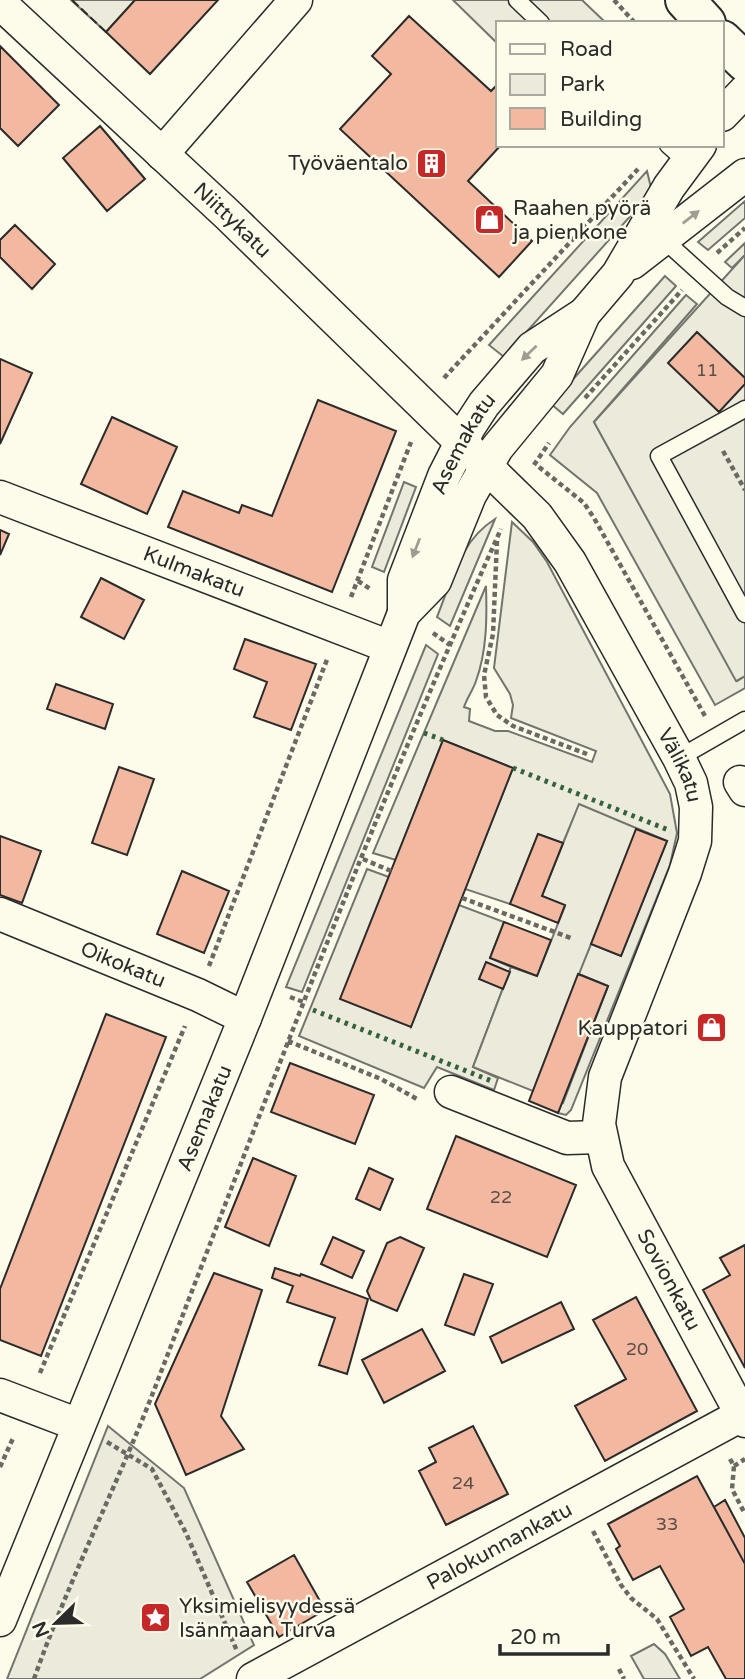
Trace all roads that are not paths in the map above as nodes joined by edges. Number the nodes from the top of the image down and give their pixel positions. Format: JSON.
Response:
{"nodes":[{"id":1,"x":296,"y":0,"type":"edge"},
{"id":2,"x":517,"y":0,"type":"edge"},
{"id":3,"x":685,"y":0,"type":"edge"},
{"id":4,"x":0,"y":3,"type":"edge"},
{"id":5,"x":539,"y":21,"type":"edge"},
{"id":6,"x":704,"y":21,"type":"edge"},
{"id":7,"x":724,"y":42,"type":"edge"},
{"id":8,"x":745,"y":62,"type":"edge"},
{"id":9,"x":745,"y":91,"type":"edge"},
{"id":10,"x":724,"y":113,"type":"edge"},
{"id":11,"x":685,"y":151,"type":"edge"},
{"id":12,"x":162,"y":154,"type":"junction"},
{"id":13,"x":745,"y":174,"type":"edge"},
{"id":14,"x":663,"y":239,"type":"junction"},
{"id":15,"x":618,"y":274,"type":"junction"},
{"id":16,"x":745,"y":308,"type":"edge"},
{"id":17,"x":584,"y":314,"type":"junction"},
{"id":18,"x":745,"y":409,"type":"edge"},
{"id":19,"x":461,"y":442,"type":"junction"},
{"id":20,"x":486,"y":467,"type":"junction"},
{"id":21,"x":0,"y":497,"type":"edge"},
{"id":22,"x":404,"y":613,"type":"junction"},
{"id":23,"x":745,"y":614,"type":"edge"},
{"id":24,"x":390,"y":647,"type":"junction"},
{"id":25,"x":745,"y":720,"type":"edge"},
{"id":26,"x":679,"y":758,"type":"junction"},
{"id":27,"x":0,"y":914,"type":"edge"},
{"id":28,"x":245,"y":1018,"type":"junction"},
{"id":29,"x":437,"y":1097,"type":"road end"},
{"id":30,"x":600,"y":1137,"type":"junction"},
{"id":31,"x":13,"y":1400,"type":"edge"},
{"id":32,"x":744,"y":1416,"type":"edge"},
{"id":33,"x":79,"y":1426,"type":"junction"},
{"id":34,"x":0,"y":1620,"type":"edge"},
{"id":35,"x":245,"y":1667,"type":"edge"}],
"edges":[{"from":1,"to":12,"type":"street"},
{"from":2,"to":5,"type":"lane"},
{"from":3,"to":6,"type":"main road"},
{"from":4,"to":12,"type":"street","name":"Niittykatu"},
{"from":7,"to":8,"type":"main road"},
{"from":9,"to":10,"type":"street"},
{"from":11,"to":15,"type":"street","name":"Asemakatu"},
{"from":12,"to":19,"type":"street","name":"Niittykatu"},
{"from":14,"to":13,"type":"street","name":"Asemakatu","one_way":true},
{"from":14,"to":15,"type":"street","name":"Asemakatu"},
{"from":14,"to":16,"type":"lane"},
{"from":15,"to":17,"type":"street","name":"Asemakatu"},
{"from":17,"to":19,"type":"street","name":"Asemakatu","one_way":true},
{"from":17,"to":20,"type":"street","name":"Asemakatu"},
{"from":18,"to":23,"type":"lane"},
{"from":19,"to":20,"type":"street","name":"Välikatu"},
{"from":19,"to":22,"type":"street","name":"Asemakatu","one_way":true},
{"from":20,"to":22,"type":"street","name":"Asemakatu"},
{"from":20,"to":26,"type":"street","name":"Välikatu"},
{"from":21,"to":24,"type":"street","name":"Kulmakatu"},
{"from":22,"to":24,"type":"street","name":"Asemakatu"},
{"from":24,"to":28,"type":"street","name":"Asemakatu"},
{"from":25,"to":26,"type":"lane"},
{"from":26,"to":30,"type":"street","name":"Välikatu"},
{"from":27,"to":28,"type":"street","name":"Oikokatu"},
{"from":28,"to":33,"type":"street","name":"Asemakatu"},
{"from":29,"to":30,"type":"street"},
{"from":30,"to":32,"type":"street","name":"Sovionkatu"},
{"from":31,"to":33,"type":"street"},
{"from":32,"to":35,"type":"street","name":"Palokunnankatu"},
{"from":33,"to":34,"type":"street","name":"Asemakatu"}]}
